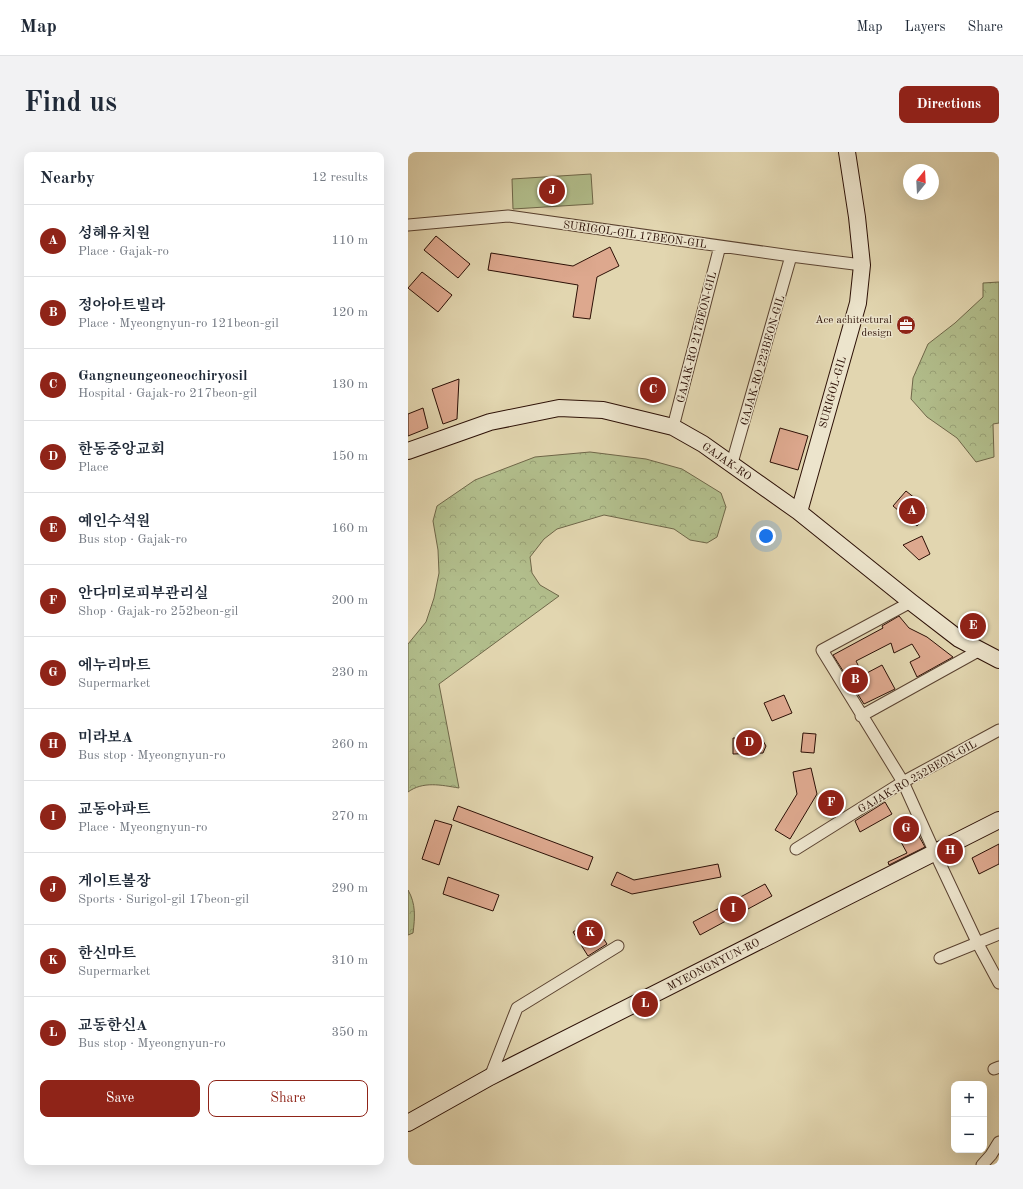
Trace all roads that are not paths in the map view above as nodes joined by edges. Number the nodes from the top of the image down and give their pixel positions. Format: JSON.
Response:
{"nodes":[{"id":1,"x":847,"y":152,"type":"edge"},
{"id":2,"x":408,"y":225,"type":"edge"},
{"id":3,"x":720,"y":246,"type":"junction"},
{"id":4,"x":791,"y":256,"type":"junction"},
{"id":5,"x":862,"y":265,"type":"junction"},
{"id":6,"x":673,"y":428,"type":"junction"},
{"id":7,"x":408,"y":451,"type":"edge"},
{"id":8,"x":732,"y":463,"type":"junction"},
{"id":9,"x":799,"y":512,"type":"junction"},
{"id":10,"x":911,"y":602,"type":"junction"},
{"id":11,"x":980,"y":650,"type":"junction"},
{"id":12,"x":999,"y":660,"type":"edge"},
{"id":13,"x":861,"y":716,"type":"junction"},
{"id":14,"x":999,"y":730,"type":"edge"},
{"id":15,"x":903,"y":782,"type":"junction"},
{"id":16,"x":999,"y":820,"type":"edge"},
{"id":17,"x":796,"y":849,"type":"dead end"},
{"id":18,"x":935,"y":853,"type":"junction"},
{"id":19,"x":999,"y":934,"type":"edge"},
{"id":20,"x":977,"y":942,"type":"junction"},
{"id":21,"x":618,"y":946,"type":"dead end"},
{"id":22,"x":940,"y":958,"type":"dead end"},
{"id":23,"x":999,"y":983,"type":"edge"},
{"id":24,"x":490,"y":1077,"type":"junction"},
{"id":25,"x":408,"y":1123,"type":"edge"},
{"id":26,"x":999,"y":1142,"type":"edge"},
{"id":27,"x":982,"y":1165,"type":"edge"}],
"edges":[{"from":1,"to":5,"type":"street","name":"SURIGOL-GIL"},
{"from":2,"to":3,"type":"street","name":"SURIGOL-GIL 17BEON-GIL"},
{"from":3,"to":4,"type":"street","name":"SURIGOL-GIL 17BEON-GIL"},
{"from":3,"to":6,"type":"street","name":"GAJAK-RO 217BEON-GIL"},
{"from":4,"to":5,"type":"street","name":"SURIGOL-GIL 17BEON-GIL"},
{"from":4,"to":8,"type":"street","name":"GAJAK-RO 223BEON-GIL"},
{"from":5,"to":9,"type":"street","name":"SURIGOL-GIL"},
{"from":6,"to":7,"type":"street","name":"GAJAK-RO"},
{"from":6,"to":8,"type":"street","name":"GAJAK-RO"},
{"from":8,"to":9,"type":"street","name":"GAJAK-RO"},
{"from":9,"to":10,"type":"street","name":"GAJAK-RO"},
{"from":10,"to":11,"type":"street","name":"GAJAK-RO"},
{"from":10,"to":13,"type":"street"},
{"from":11,"to":12,"type":"street","name":"GAJAK-RO"},
{"from":11,"to":13,"type":"street"},
{"from":13,"to":15,"type":"street"},
{"from":14,"to":15,"type":"street","name":"GAJAK-RO 252BEON-GIL"},
{"from":15,"to":17,"type":"street","name":"GAJAK-RO 252BEON-GIL"},
{"from":15,"to":18,"type":"street"},
{"from":16,"to":18,"type":"street","name":"MYEONGNYUN-RO"},
{"from":18,"to":20,"type":"street"},
{"from":18,"to":24,"type":"street","name":"MYEONGNYUN-RO"},
{"from":19,"to":20,"type":"street"},
{"from":20,"to":22,"type":"street"},
{"from":20,"to":23,"type":"street"},
{"from":21,"to":24,"type":"street"},
{"from":24,"to":25,"type":"street","name":"MYEONGNYUN-RO"},
{"from":26,"to":27,"type":"street"}]}
